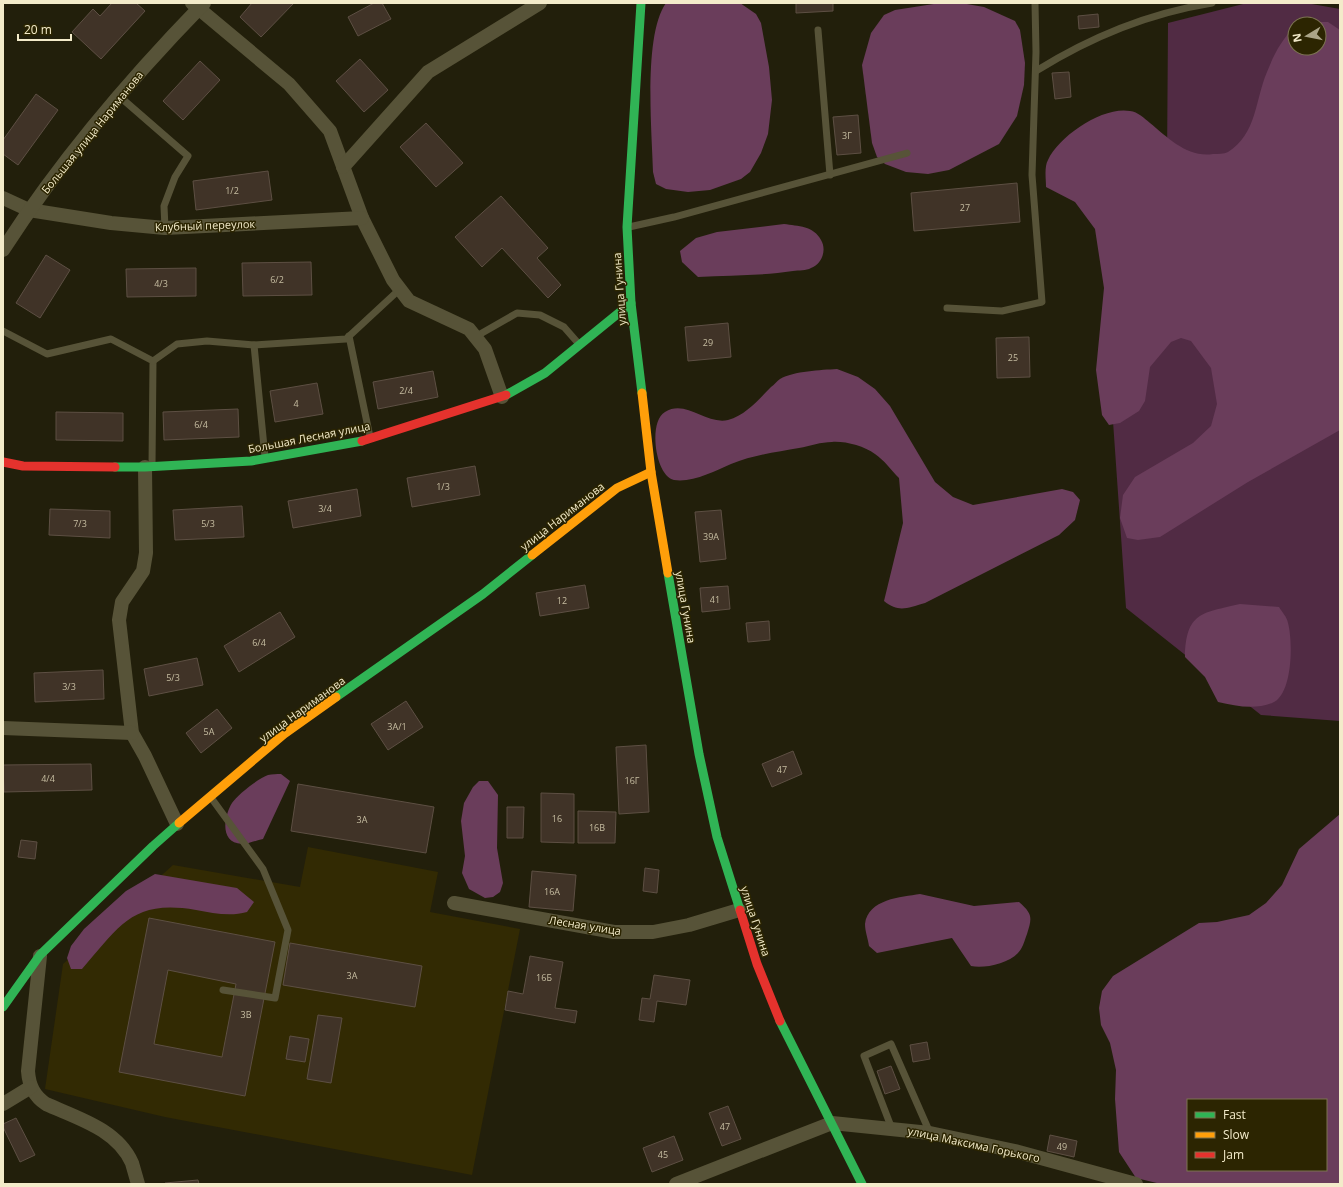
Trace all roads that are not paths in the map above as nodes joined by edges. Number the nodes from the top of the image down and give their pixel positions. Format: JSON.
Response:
{"nodes":[{"id":1,"x":540,"y":3,"type":"edge"},
{"id":2,"x":641,"y":3,"type":"edge"},
{"id":3,"x":1035,"y":3,"type":"edge"},
{"id":4,"x":1212,"y":3,"type":"edge"},
{"id":5,"x":198,"y":5,"type":"edge"},
{"id":6,"x":1182,"y":6,"type":"edge"},
{"id":7,"x":818,"y":30,"type":"dead end"},
{"id":8,"x":1036,"y":71,"type":"junction"},
{"id":9,"x":119,"y":96,"type":"junction"},
{"id":10,"x":907,"y":154,"type":"dead end"},
{"id":11,"x":343,"y":167,"type":"junction"},
{"id":12,"x":830,"y":175,"type":"junction"},
{"id":13,"x":3,"y":198,"type":"edge"},
{"id":14,"x":28,"y":210,"type":"junction"},
{"id":15,"x":362,"y":218,"type":"junction"},
{"id":16,"x":627,"y":227,"type":"junction"},
{"id":17,"x":165,"y":228,"type":"junction"},
{"id":18,"x":3,"y":250,"type":"edge"},
{"id":19,"x":400,"y":289,"type":"junction"},
{"id":20,"x":631,"y":303,"type":"junction"},
{"id":21,"x":947,"y":308,"type":"dead end"},
{"id":22,"x":3,"y":331,"type":"edge"},
{"id":23,"x":349,"y":336,"type":"junction"},
{"id":24,"x":475,"y":337,"type":"junction"},
{"id":25,"x":254,"y":345,"type":"junction"},
{"id":26,"x":579,"y":345,"type":"junction"},
{"id":27,"x":153,"y":361,"type":"junction"},
{"id":28,"x":502,"y":397,"type":"junction"},
{"id":29,"x":371,"y":439,"type":"junction"},
{"id":30,"x":265,"y":459,"type":"junction"},
{"id":31,"x":3,"y":464,"type":"edge"},
{"id":32,"x":149,"y":466,"type":"junction"},
{"id":33,"x":651,"y":472,"type":"junction"},
{"id":34,"x":3,"y":728,"type":"edge"},
{"id":35,"x":132,"y":733,"type":"junction"},
{"id":36,"x":210,"y":797,"type":"junction"},
{"id":37,"x":177,"y":824,"type":"junction"},
{"id":38,"x":454,"y":903,"type":"dead end"},
{"id":39,"x":739,"y":910,"type":"junction"},
{"id":40,"x":40,"y":955,"type":"junction"},
{"id":41,"x":223,"y":990,"type":"dead end"},
{"id":42,"x":3,"y":1007,"type":"edge"},
{"id":43,"x":31,"y":1087,"type":"junction"},
{"id":44,"x":3,"y":1104,"type":"edge"},
{"id":45,"x":832,"y":1123,"type":"junction"},
{"id":46,"x":892,"y":1129,"type":"junction"},
{"id":47,"x":930,"y":1133,"type":"junction"},
{"id":48,"x":138,"y":1184,"type":"edge"},
{"id":49,"x":676,"y":1184,"type":"edge"},
{"id":50,"x":862,"y":1184,"type":"edge"},
{"id":51,"x":1136,"y":1184,"type":"edge"}],
"edges":[{"from":1,"to":11,"type":"street"},
{"from":2,"to":16,"type":"street","name":"улица Гунина"},
{"from":3,"to":8,"type":"lane"},
{"from":4,"to":6,"type":"lane"},
{"from":5,"to":9,"type":"street","name":"Большая улица Нариманова"},
{"from":5,"to":11,"type":"street"},
{"from":6,"to":8,"type":"lane"},
{"from":7,"to":12,"type":"lane"},
{"from":8,"to":21,"type":"lane"},
{"from":9,"to":14,"type":"street","name":"Большая улица Нариманова"},
{"from":9,"to":17,"type":"lane"},
{"from":10,"to":12,"type":"lane"},
{"from":11,"to":15,"type":"street"},
{"from":12,"to":16,"type":"lane"},
{"from":13,"to":14,"type":"street","name":"Клубный переулок"},
{"from":14,"to":17,"type":"street","name":"Клубный переулок"},
{"from":14,"to":18,"type":"street","name":"Большая улица Нариманова"},
{"from":15,"to":17,"type":"street","name":"Клубный переулок"},
{"from":15,"to":19,"type":"street"},
{"from":16,"to":20,"type":"street","name":"улица Гунина"},
{"from":19,"to":23,"type":"lane"},
{"from":19,"to":24,"type":"street"},
{"from":20,"to":26,"type":"street","name":"Большая Лесная улица"},
{"from":20,"to":33,"type":"street","name":"улица Гунина"},
{"from":22,"to":27,"type":"lane"},
{"from":23,"to":25,"type":"lane"},
{"from":23,"to":29,"type":"lane"},
{"from":24,"to":26,"type":"lane"},
{"from":24,"to":28,"type":"street"},
{"from":25,"to":27,"type":"lane"},
{"from":25,"to":30,"type":"lane"},
{"from":26,"to":28,"type":"street","name":"Большая Лесная улица"},
{"from":27,"to":32,"type":"lane"},
{"from":28,"to":29,"type":"street","name":"Большая Лесная улица"},
{"from":29,"to":30,"type":"street","name":"Большая Лесная улица"},
{"from":30,"to":32,"type":"street","name":"Большая Лесная улица"},
{"from":31,"to":32,"type":"street","name":"Большая Лесная улица"},
{"from":32,"to":35,"type":"street"},
{"from":33,"to":36,"type":"street","name":"улица Нариманова"},
{"from":33,"to":39,"type":"street","name":"улица Гунина"},
{"from":34,"to":35,"type":"street"},
{"from":35,"to":37,"type":"street"},
{"from":36,"to":37,"type":"street","name":"улица Нариманова"},
{"from":36,"to":41,"type":"lane"},
{"from":37,"to":40,"type":"street","name":"улица Нариманова"},
{"from":38,"to":39,"type":"street","name":"Лесная улица"},
{"from":39,"to":45,"type":"street","name":"улица Гунина"},
{"from":40,"to":42,"type":"street","name":"улица Нариманова"},
{"from":40,"to":43,"type":"street"},
{"from":43,"to":44,"type":"street"},
{"from":43,"to":48,"type":"street"},
{"from":45,"to":46,"type":"street","name":"улица Максима Горького"},
{"from":45,"to":49,"type":"street","name":"улица Максима Горького"},
{"from":45,"to":50,"type":"street","name":"улица Гунина"},
{"from":46,"to":47,"type":"street","name":"улица Максима Горького"},
{"from":46,"to":47,"type":"lane"},
{"from":47,"to":51,"type":"street","name":"улица Максима Горького"}]}
